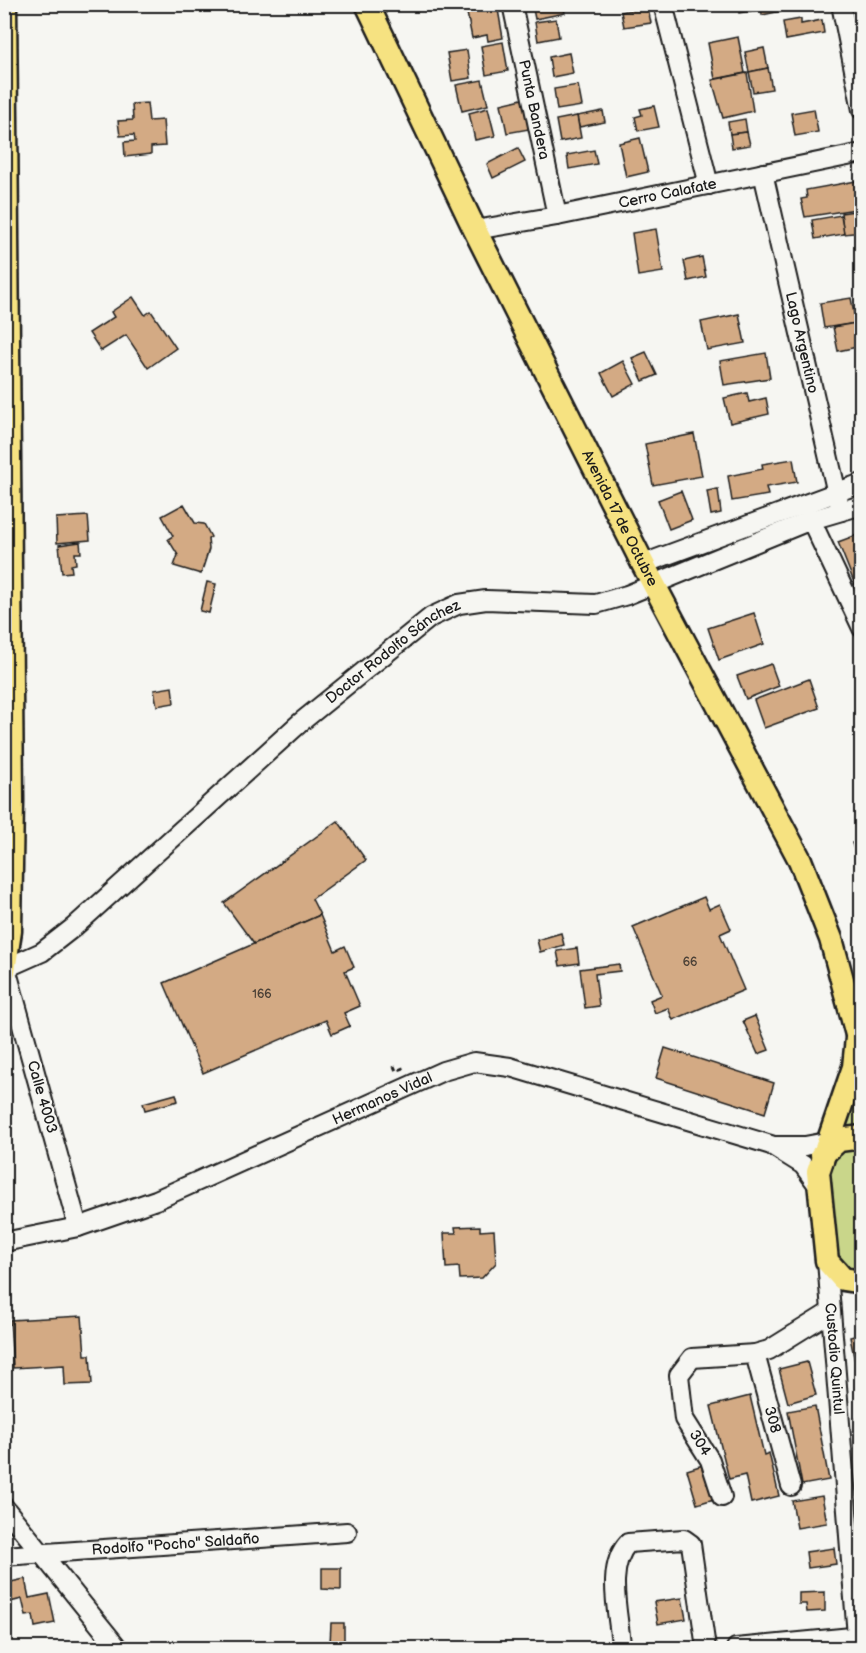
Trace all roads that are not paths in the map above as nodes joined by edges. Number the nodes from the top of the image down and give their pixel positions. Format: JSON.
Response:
{"nodes":[{"id":1,"x":5,"y":4,"type":"edge"},
{"id":2,"x":367,"y":4,"type":"edge"},
{"id":3,"x":512,"y":4,"type":"edge"},
{"id":4,"x":663,"y":4,"type":"edge"},
{"id":5,"x":841,"y":4,"type":"edge"},
{"id":6,"x":861,"y":110,"type":"edge"},
{"id":7,"x":861,"y":153,"type":"edge"},
{"id":8,"x":5,"y":165,"type":"edge"},
{"id":9,"x":763,"y":173,"type":"junction"},
{"id":10,"x":709,"y":184,"type":"junction"},
{"id":11,"x":557,"y":216,"type":"junction"},
{"id":12,"x":475,"y":230,"type":"junction"},
{"id":13,"x":6,"y":431,"type":"edge"},
{"id":14,"x":861,"y":483,"type":"edge"},
{"id":15,"x":836,"y":491,"type":"junction"},
{"id":16,"x":861,"y":505,"type":"edge"},
{"id":17,"x":841,"y":511,"type":"junction"},
{"id":18,"x":811,"y":520,"type":"junction"},
{"id":19,"x":643,"y":564,"type":"junction"},
{"id":20,"x":654,"y":584,"type":"junction"},
{"id":21,"x":861,"y":628,"type":"edge"},
{"id":22,"x":8,"y":798,"type":"edge"},
{"id":23,"x":5,"y":970,"type":"edge"},
{"id":24,"x":859,"y":1045,"type":"edge"},
{"id":25,"x":837,"y":1144,"type":"edge"},
{"id":26,"x":771,"y":1145,"type":"junction"},
{"id":27,"x":819,"y":1187,"type":"junction"},
{"id":28,"x":78,"y":1227,"type":"junction"},
{"id":29,"x":4,"y":1242,"type":"edge"},
{"id":30,"x":827,"y":1261,"type":"junction"},
{"id":31,"x":861,"y":1282,"type":"edge"},
{"id":32,"x":830,"y":1312,"type":"junction"},
{"id":33,"x":755,"y":1354,"type":"junction"},
{"id":34,"x":790,"y":1486,"type":"dead end"},
{"id":35,"x":722,"y":1497,"type":"dead end"},
{"id":36,"x":4,"y":1507,"type":"edge"},
{"id":37,"x":347,"y":1532,"type":"dead end"},
{"id":38,"x":43,"y":1553,"type":"junction"},
{"id":39,"x":4,"y":1556,"type":"edge"},
{"id":40,"x":859,"y":1636,"type":"edge"},
{"id":41,"x":623,"y":1647,"type":"edge"},
{"id":42,"x":118,"y":1648,"type":"edge"},
{"id":43,"x":706,"y":1648,"type":"edge"},
{"id":44,"x":736,"y":1648,"type":"edge"}],
"edges":[{"from":1,"to":8,"type":"main road"},
{"from":2,"to":12,"type":"main road","name":"Avenida 17 de Octubre"},
{"from":3,"to":11,"type":"street","name":"Punta Bandera"},
{"from":4,"to":10,"type":"street"},
{"from":5,"to":6,"type":"street"},
{"from":7,"to":9,"type":"street","name":"Cerro Calafate"},
{"from":8,"to":13,"type":"main road"},
{"from":9,"to":10,"type":"street","name":"Cerro Calafate"},
{"from":9,"to":15,"type":"street","name":"Lago Argentino"},
{"from":10,"to":11,"type":"street","name":"Cerro Calafate"},
{"from":11,"to":12,"type":"street","name":"Cerro Calafate"},
{"from":12,"to":19,"type":"main road","name":"Avenida 17 de Octubre"},
{"from":13,"to":22,"type":"main road"},
{"from":14,"to":15,"type":"street"},
{"from":15,"to":17,"type":"street","name":"Lago Argentino"},
{"from":15,"to":19,"type":"street"},
{"from":16,"to":17,"type":"street","name":"Doctor Rodolfo Sánchez"},
{"from":17,"to":18,"type":"street","name":"Doctor Rodolfo Sánchez"},
{"from":18,"to":20,"type":"street","name":"Doctor Rodolfo Sánchez"},
{"from":18,"to":21,"type":"street"},
{"from":19,"to":20,"type":"main road","name":"Avenida 17 de Octubre"},
{"from":20,"to":23,"type":"street","name":"Doctor Rodolfo Sánchez"},
{"from":20,"to":24,"type":"main road","name":"Avenida 17 de Octubre"},
{"from":22,"to":23,"type":"main road"},
{"from":23,"to":28,"type":"street","name":"Calle 4003"},
{"from":24,"to":25,"type":"main road","name":"Avenida 17 de Octubre"},
{"from":25,"to":26,"type":"street","name":"Hermanos Vidal"},
{"from":25,"to":27,"type":"main road","name":"Avenida 17 de Octubre"},
{"from":26,"to":27,"type":"street","name":"Hermanos Vidal"},
{"from":26,"to":28,"type":"street","name":"Hermanos Vidal"},
{"from":27,"to":30,"type":"main road","name":"Avenida 17 de Octubre"},
{"from":28,"to":29,"type":"street","name":"Hermanos Vidal"},
{"from":30,"to":31,"type":"main road"},
{"from":30,"to":32,"type":"street","name":"Custodio Quintul"},
{"from":32,"to":33,"type":"street"},
{"from":32,"to":40,"type":"street","name":"Custodio Quintul"},
{"from":33,"to":34,"type":"street","name":"308"},
{"from":33,"to":35,"type":"street","name":"304"},
{"from":36,"to":38,"type":"street"},
{"from":37,"to":38,"type":"street","name":"Rodolfo \"Pocho\" Saldaño"},
{"from":38,"to":39,"type":"street","name":"Rodolfo \"Pocho\" Saldaño"},
{"from":38,"to":42,"type":"street"},
{"from":40,"to":44,"type":"street"},
{"from":41,"to":43,"type":"street"}]}
